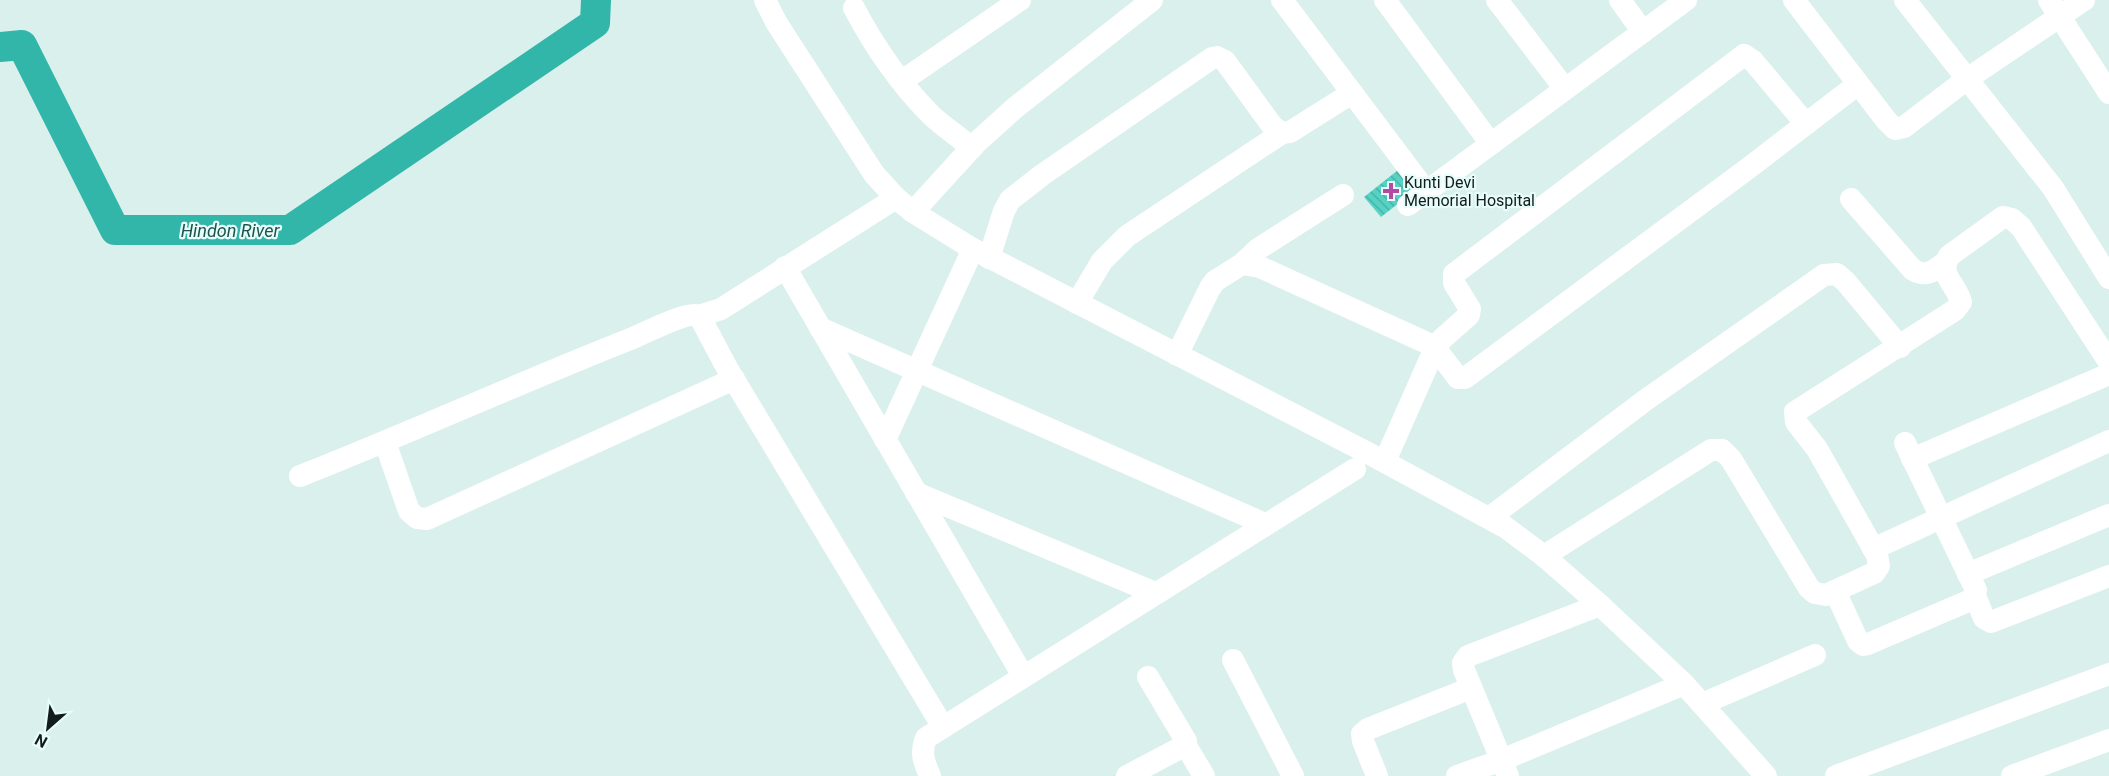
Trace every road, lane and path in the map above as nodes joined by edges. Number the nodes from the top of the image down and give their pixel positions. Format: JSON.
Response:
{"nodes":[{"id":1,"x":765,"y":0,"type":"edge"},
{"id":2,"x":1020,"y":0,"type":"edge"},
{"id":3,"x":1152,"y":0,"type":"edge"},
{"id":4,"x":1282,"y":0,"type":"edge"},
{"id":5,"x":1385,"y":0,"type":"edge"},
{"id":6,"x":1497,"y":0,"type":"edge"},
{"id":7,"x":1620,"y":0,"type":"edge"},
{"id":8,"x":1686,"y":0,"type":"edge"},
{"id":9,"x":1794,"y":0,"type":"edge"},
{"id":10,"x":1905,"y":0,"type":"edge"},
{"id":11,"x":2084,"y":0,"type":"edge"},
{"id":12,"x":856,"y":3,"type":"edge"},
{"id":13,"x":2054,"y":8,"type":"edge"},
{"id":14,"x":1643,"y":32,"type":"junction"},
{"id":15,"x":1967,"y":79,"type":"junction"},
{"id":16,"x":902,"y":81,"type":"junction"},
{"id":17,"x":1858,"y":84,"type":"junction"},
{"id":18,"x":1565,"y":89,"type":"junction"},
{"id":19,"x":1352,"y":93,"type":"junction"},
{"id":20,"x":2109,"y":93,"type":"edge"},
{"id":21,"x":1806,"y":124,"type":"junction"},
{"id":22,"x":1282,"y":133,"type":"junction"},
{"id":23,"x":1491,"y":144,"type":"junction"},
{"id":24,"x":972,"y":148,"type":"junction"},
{"id":25,"x":1426,"y":191,"type":"junction"},
{"id":26,"x":1343,"y":195,"type":"dead end"},
{"id":27,"x":1851,"y":199,"type":"dead end"},
{"id":28,"x":904,"y":205,"type":"junction"},
{"id":29,"x":1408,"y":205,"type":"dead end"},
{"id":30,"x":981,"y":254,"type":"junction"},
{"id":31,"x":1946,"y":262,"type":"junction"},
{"id":32,"x":1242,"y":264,"type":"junction"},
{"id":33,"x":2106,"y":265,"type":"edge"},
{"id":34,"x":784,"y":267,"type":"junction"},
{"id":35,"x":1077,"y":303,"type":"junction"},
{"id":36,"x":699,"y":316,"type":"junction"},
{"id":37,"x":820,"y":328,"type":"junction"},
{"id":38,"x":1900,"y":347,"type":"junction"},
{"id":39,"x":1435,"y":348,"type":"junction"},
{"id":40,"x":1178,"y":355,"type":"junction"},
{"id":41,"x":2109,"y":362,"type":"edge"},
{"id":42,"x":916,"y":371,"type":"junction"},
{"id":43,"x":2109,"y":374,"type":"edge"},
{"id":44,"x":734,"y":379,"type":"junction"},
{"id":45,"x":885,"y":440,"type":"junction"},
{"id":46,"x":2109,"y":441,"type":"edge"},
{"id":47,"x":385,"y":442,"type":"junction"},
{"id":48,"x":1385,"y":461,"type":"junction"},
{"id":49,"x":1355,"y":469,"type":"dead end"},
{"id":50,"x":300,"y":476,"type":"dead end"},
{"id":51,"x":916,"y":493,"type":"junction"},
{"id":52,"x":2109,"y":515,"type":"edge"},
{"id":53,"x":1941,"y":517,"type":"junction"},
{"id":54,"x":1489,"y":518,"type":"junction"},
{"id":55,"x":1265,"y":524,"type":"junction"},
{"id":56,"x":1873,"y":549,"type":"junction"},
{"id":57,"x":1544,"y":556,"type":"junction"},
{"id":58,"x":1968,"y":574,"type":"junction"},
{"id":59,"x":2109,"y":576,"type":"edge"},
{"id":60,"x":1835,"y":591,"type":"junction"},
{"id":61,"x":1155,"y":593,"type":"junction"},
{"id":62,"x":1975,"y":596,"type":"junction"},
{"id":63,"x":1600,"y":605,"type":"junction"},
{"id":64,"x":1815,"y":655,"type":"dead end"},
{"id":65,"x":1233,"y":660,"type":"dead end"},
{"id":66,"x":2109,"y":674,"type":"edge"},
{"id":67,"x":1023,"y":676,"type":"junction"},
{"id":68,"x":1148,"y":678,"type":"dead end"},
{"id":69,"x":1684,"y":684,"type":"junction"},
{"id":70,"x":1471,"y":688,"type":"junction"},
{"id":71,"x":1702,"y":704,"type":"junction"},
{"id":72,"x":943,"y":727,"type":"junction"},
{"id":73,"x":2109,"y":740,"type":"edge"},
{"id":74,"x":1185,"y":744,"type":"junction"},
{"id":75,"x":1505,"y":768,"type":"edge"},
{"id":76,"x":1754,"y":773,"type":"edge"},
{"id":77,"x":930,"y":776,"type":"edge"},
{"id":78,"x":1127,"y":776,"type":"edge"},
{"id":79,"x":1204,"y":776,"type":"edge"},
{"id":80,"x":1293,"y":776,"type":"edge"},
{"id":81,"x":1377,"y":776,"type":"edge"},
{"id":82,"x":1457,"y":776,"type":"edge"},
{"id":83,"x":1836,"y":776,"type":"edge"},
{"id":84,"x":2012,"y":776,"type":"edge"}],
"edges":[{"from":1,"to":28,"type":"street"},
{"from":2,"to":16,"type":"street"},
{"from":3,"to":24,"type":"street"},
{"from":4,"to":19,"type":"street"},
{"from":5,"to":23,"type":"street"},
{"from":6,"to":18,"type":"street"},
{"from":7,"to":14,"type":"street"},
{"from":8,"to":14,"type":"street"},
{"from":9,"to":17,"type":"street"},
{"from":10,"to":15,"type":"street"},
{"from":11,"to":13,"type":"street"},
{"from":12,"to":16,"type":"street"},
{"from":13,"to":15,"type":"street"},
{"from":13,"to":20,"type":"street"},
{"from":14,"to":18,"type":"street"},
{"from":15,"to":17,"type":"street"},
{"from":15,"to":33,"type":"street"},
{"from":16,"to":24,"type":"street"},
{"from":17,"to":21,"type":"street"},
{"from":18,"to":23,"type":"street"},
{"from":19,"to":22,"type":"street"},
{"from":19,"to":25,"type":"street"},
{"from":21,"to":39,"type":"street"},
{"from":21,"to":39,"type":"street"},
{"from":22,"to":30,"type":"street"},
{"from":22,"to":35,"type":"street"},
{"from":23,"to":25,"type":"street"},
{"from":24,"to":28,"type":"street"},
{"from":25,"to":29,"type":"street"},
{"from":26,"to":32,"type":"street"},
{"from":27,"to":31,"type":"street"},
{"from":28,"to":30,"type":"street"},
{"from":28,"to":34,"type":"street"},
{"from":30,"to":35,"type":"street"},
{"from":30,"to":42,"type":"street"},
{"from":31,"to":38,"type":"street"},
{"from":31,"to":41,"type":"street"},
{"from":32,"to":39,"type":"street"},
{"from":32,"to":40,"type":"street"},
{"from":34,"to":36,"type":"street"},
{"from":34,"to":37,"type":"street"},
{"from":35,"to":40,"type":"street"},
{"from":36,"to":44,"type":"street"},
{"from":36,"to":47,"type":"street"},
{"from":37,"to":42,"type":"street"},
{"from":37,"to":45,"type":"street"},
{"from":38,"to":54,"type":"street"},
{"from":38,"to":56,"type":"street"},
{"from":39,"to":48,"type":"street"},
{"from":40,"to":48,"type":"street"},
{"from":42,"to":45,"type":"street"},
{"from":42,"to":55,"type":"street"},
{"from":43,"to":53,"type":"street"},
{"from":44,"to":47,"type":"street"},
{"from":44,"to":72,"type":"street"},
{"from":45,"to":51,"type":"street"},
{"from":46,"to":53,"type":"street"},
{"from":47,"to":50,"type":"street"},
{"from":48,"to":54,"type":"street"},
{"from":49,"to":55,"type":"street"},
{"from":51,"to":61,"type":"street"},
{"from":51,"to":67,"type":"street"},
{"from":52,"to":58,"type":"street"},
{"from":53,"to":56,"type":"street"},
{"from":53,"to":58,"type":"street"},
{"from":54,"to":57,"type":"street"},
{"from":55,"to":61,"type":"street"},
{"from":56,"to":60,"type":"street"},
{"from":57,"to":60,"type":"street"},
{"from":57,"to":63,"type":"street"},
{"from":58,"to":62,"type":"street"},
{"from":59,"to":62,"type":"street"},
{"from":60,"to":62,"type":"street"},
{"from":61,"to":67,"type":"street"},
{"from":63,"to":69,"type":"street"},
{"from":63,"to":70,"type":"street"},
{"from":64,"to":71,"type":"street"},
{"from":65,"to":80,"type":"street"},
{"from":66,"to":83,"type":"street"},
{"from":67,"to":72,"type":"street"},
{"from":68,"to":74,"type":"street"},
{"from":69,"to":71,"type":"street"},
{"from":69,"to":75,"type":"street"},
{"from":70,"to":75,"type":"street"},
{"from":70,"to":81,"type":"street"},
{"from":71,"to":76,"type":"street"},
{"from":72,"to":77,"type":"street"},
{"from":73,"to":84,"type":"street"},
{"from":74,"to":78,"type":"street"},
{"from":74,"to":79,"type":"street"},
{"from":75,"to":82,"type":"street"}]}
